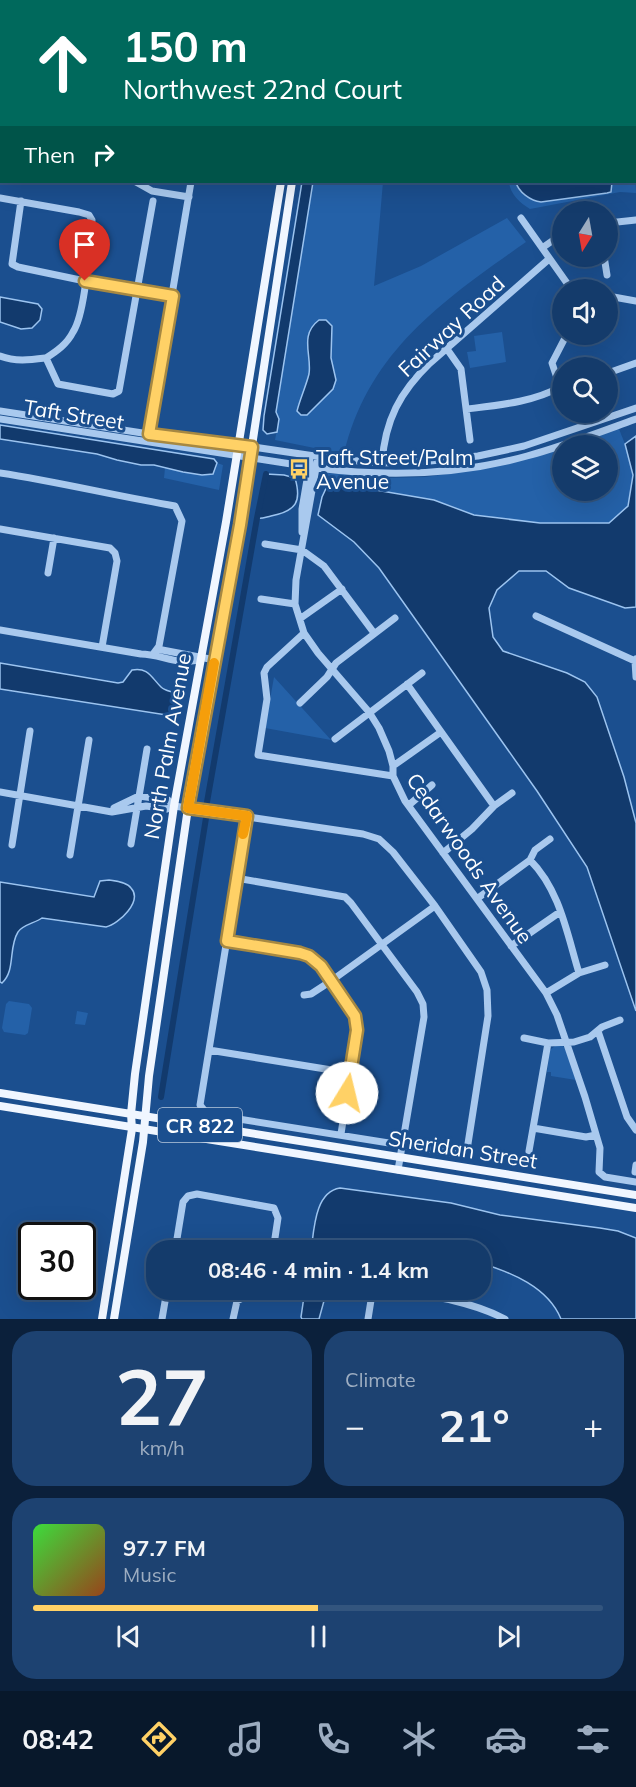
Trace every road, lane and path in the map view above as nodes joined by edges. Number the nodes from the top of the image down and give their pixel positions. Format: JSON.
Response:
{"nodes":[{"id":1,"x":138,"y":183,"type":"edge"},
{"id":2,"x":191,"y":183,"type":"edge"},
{"id":3,"x":281,"y":183,"type":"edge"},
{"id":4,"x":292,"y":183,"type":"edge"},
{"id":5,"x":189,"y":197,"type":"junction"},
{"id":6,"x":0,"y":198,"type":"edge"},
{"id":7,"x":21,"y":201,"type":"junction"},
{"id":8,"x":153,"y":201,"type":"dead end"},
{"id":9,"x":521,"y":218,"type":"dead end"},
{"id":10,"x":636,"y":220,"type":"edge"},
{"id":11,"x":618,"y":222,"type":"edge"},
{"id":12,"x":272,"y":238,"type":"junction"},
{"id":13,"x":283,"y":240,"type":"junction"},
{"id":14,"x":552,"y":241,"type":"edge"},
{"id":15,"x":542,"y":248,"type":"junction"},
{"id":16,"x":549,"y":259,"type":"junction"},
{"id":17,"x":606,"y":267,"type":"edge"},
{"id":18,"x":608,"y":275,"type":"dead end"},
{"id":19,"x":564,"y":279,"type":"edge"},
{"id":20,"x":85,"y":281,"type":"junction"},
{"id":21,"x":138,"y":289,"type":"junction"},
{"id":22,"x":173,"y":296,"type":"junction"},
{"id":23,"x":618,"y":298,"type":"edge"},
{"id":24,"x":636,"y":301,"type":"edge"},
{"id":25,"x":447,"y":349,"type":"junction"},
{"id":26,"x":0,"y":356,"type":"edge"},
{"id":27,"x":46,"y":358,"type":"junction"},
{"id":28,"x":636,"y":363,"type":"edge"},
{"id":29,"x":618,"y":369,"type":"edge"},
{"id":30,"x":552,"y":393,"type":"edge"},
{"id":31,"x":636,"y":408,"type":"edge"},
{"id":32,"x":467,"y":409,"type":"junction"},
{"id":33,"x":0,"y":411,"type":"edge"},
{"id":34,"x":0,"y":419,"type":"edge"},
{"id":35,"x":636,"y":419,"type":"edge"},
{"id":36,"x":149,"y":434,"type":"junction"},
{"id":37,"x":470,"y":440,"type":"dead end"},
{"id":38,"x":147,"y":442,"type":"junction"},
{"id":39,"x":239,"y":445,"type":"junction"},
{"id":40,"x":252,"y":447,"type":"junction"},
{"id":41,"x":237,"y":455,"type":"junction"},
{"id":42,"x":315,"y":457,"type":"junction"},
{"id":43,"x":250,"y":458,"type":"junction"},
{"id":44,"x":382,"y":463,"type":"junction"},
{"id":45,"x":309,"y":466,"type":"junction"},
{"id":46,"x":317,"y":468,"type":"junction"},
{"id":47,"x":0,"y":472,"type":"edge"},
{"id":48,"x":0,"y":529,"type":"edge"},
{"id":49,"x":304,"y":536,"type":"junction"},
{"id":50,"x":54,"y":538,"type":"junction"},
{"id":51,"x":265,"y":544,"type":"dead end"},
{"id":52,"x":302,"y":550,"type":"junction"},
{"id":53,"x":48,"y":573,"type":"dead end"},
{"id":54,"x":342,"y":589,"type":"junction"},
{"id":55,"x":261,"y":600,"type":"dead end"},
{"id":56,"x":295,"y":604,"type":"junction"},
{"id":57,"x":536,"y":616,"type":"dead end"},
{"id":58,"x":301,"y":618,"type":"junction"},
{"id":59,"x":395,"y":618,"type":"dead end"},
{"id":60,"x":0,"y":630,"type":"edge"},
{"id":61,"x":304,"y":633,"type":"junction"},
{"id":62,"x":375,"y":633,"type":"junction"},
{"id":63,"x":102,"y":647,"type":"junction"},
{"id":64,"x":156,"y":649,"type":"junction"},
{"id":65,"x":201,"y":659,"type":"junction"},
{"id":66,"x":215,"y":660,"type":"junction"},
{"id":67,"x":635,"y":660,"type":"edge"},
{"id":68,"x":333,"y":669,"type":"junction"},
{"id":69,"x":423,"y":673,"type":"dead end"},
{"id":70,"x":636,"y":677,"type":"edge"},
{"id":71,"x":407,"y":684,"type":"junction"},
{"id":72,"x":300,"y":703,"type":"dead end"},
{"id":73,"x":369,"y":712,"type":"junction"},
{"id":74,"x":30,"y":731,"type":"dead end"},
{"id":75,"x":441,"y":732,"type":"junction"},
{"id":76,"x":334,"y":739,"type":"dead end"},
{"id":77,"x":88,"y":740,"type":"dead end"},
{"id":78,"x":147,"y":749,"type":"dead end"},
{"id":79,"x":393,"y":766,"type":"junction"},
{"id":80,"x":393,"y":776,"type":"junction"},
{"id":81,"x":432,"y":785,"type":"dead end"},
{"id":82,"x":0,"y":792,"type":"edge"},
{"id":83,"x":512,"y":793,"type":"dead end"},
{"id":84,"x":20,"y":795,"type":"junction"},
{"id":85,"x":139,"y":796,"type":"junction"},
{"id":86,"x":149,"y":797,"type":"junction"},
{"id":87,"x":79,"y":804,"type":"junction"},
{"id":88,"x":409,"y":805,"type":"junction"},
{"id":89,"x":174,"y":806,"type":"junction"},
{"id":90,"x":494,"y":806,"type":"junction"},
{"id":91,"x":137,"y":807,"type":"junction"},
{"id":92,"x":148,"y":807,"type":"junction"},
{"id":93,"x":98,"y":808,"type":"junction"},
{"id":94,"x":188,"y":808,"type":"junction"},
{"id":95,"x":247,"y":816,"type":"junction"},
{"id":96,"x":550,"y":839,"type":"dead end"},
{"id":97,"x":131,"y":844,"type":"dead end"},
{"id":98,"x":12,"y":845,"type":"dead end"},
{"id":99,"x":442,"y":853,"type":"junction"},
{"id":100,"x":69,"y":855,"type":"dead end"},
{"id":101,"x":530,"y":860,"type":"junction"},
{"id":102,"x":236,"y":878,"type":"junction"},
{"id":103,"x":478,"y":898,"type":"junction"},
{"id":104,"x":435,"y":906,"type":"junction"},
{"id":105,"x":560,"y":912,"type":"junction"},
{"id":106,"x":227,"y":941,"type":"junction"},
{"id":107,"x":381,"y":944,"type":"junction"},
{"id":108,"x":511,"y":946,"type":"junction"},
{"id":109,"x":605,"y":965,"type":"dead end"},
{"id":110,"x":579,"y":973,"type":"junction"},
{"id":111,"x":331,"y":981,"type":"junction"},
{"id":112,"x":546,"y":993,"type":"junction"},
{"id":113,"x":304,"y":995,"type":"dead end"},
{"id":114,"x":620,"y":1020,"type":"dead end"},
{"id":115,"x":598,"y":1031,"type":"junction"},
{"id":116,"x":524,"y":1038,"type":"dead end"},
{"id":117,"x":567,"y":1042,"type":"junction"},
{"id":118,"x":548,"y":1043,"type":"junction"},
{"id":119,"x":210,"y":1050,"type":"junction"},
{"id":120,"x":350,"y":1072,"type":"junction"},
{"id":121,"x":0,"y":1093,"type":"edge"},
{"id":122,"x":0,"y":1107,"type":"edge"},
{"id":123,"x":131,"y":1114,"type":"junction"},
{"id":124,"x":145,"y":1116,"type":"junction"},
{"id":125,"x":533,"y":1128,"type":"junction"},
{"id":126,"x":132,"y":1129,"type":"junction"},
{"id":127,"x":636,"y":1130,"type":"edge"},
{"id":128,"x":144,"y":1131,"type":"junction"},
{"id":129,"x":340,"y":1134,"type":"junction"},
{"id":130,"x":596,"y":1135,"type":"junction"},
{"id":131,"x":403,"y":1145,"type":"junction"},
{"id":132,"x":529,"y":1151,"type":"dead end"},
{"id":133,"x":401,"y":1157,"type":"junction"},
{"id":134,"x":398,"y":1170,"type":"junction"},
{"id":135,"x":635,"y":1182,"type":"edge"},
{"id":136,"x":636,"y":1195,"type":"edge"},
{"id":137,"x":636,"y":1208,"type":"edge"},
{"id":138,"x":177,"y":1240,"type":"edge"},
{"id":139,"x":275,"y":1240,"type":"edge"},
{"id":140,"x":165,"y":1300,"type":"edge"},
{"id":141,"x":239,"y":1300,"type":"edge"},
{"id":142,"x":371,"y":1300,"type":"edge"},
{"id":143,"x":452,"y":1300,"type":"edge"},
{"id":144,"x":102,"y":1319,"type":"edge"},
{"id":145,"x":114,"y":1319,"type":"edge"},
{"id":146,"x":162,"y":1319,"type":"edge"},
{"id":147,"x":233,"y":1319,"type":"edge"},
{"id":148,"x":368,"y":1319,"type":"edge"},
{"id":149,"x":505,"y":1319,"type":"edge"}],
"edges":[{"from":1,"to":5,"type":"street"},
{"from":2,"to":5,"type":"street"},
{"from":3,"to":12,"type":"main road","name":"North Palm Avenue"},
{"from":4,"to":13,"type":"main road","name":"North Palm Avenue"},
{"from":5,"to":22,"type":"street"},
{"from":6,"to":7,"type":"street"},
{"from":7,"to":20,"type":"street"},
{"from":7,"to":20,"type":"street"},
{"from":8,"to":21,"type":"street"},
{"from":9,"to":15,"type":"street"},
{"from":10,"to":11,"type":"street"},
{"from":12,"to":13,"type":"street"},
{"from":12,"to":39,"type":"main road","name":"North Palm Avenue"},
{"from":13,"to":40,"type":"main road","name":"North Palm Avenue"},
{"from":14,"to":15,"type":"street"},
{"from":15,"to":16,"type":"street"},
{"from":16,"to":19,"type":"street"},
{"from":16,"to":25,"type":"street","name":"Fairway Road"},
{"from":17,"to":18,"type":"street"},
{"from":20,"to":21,"type":"street"},
{"from":20,"to":27,"type":"street"},
{"from":21,"to":22,"type":"street"},
{"from":21,"to":27,"type":"street"},
{"from":22,"to":36,"type":"street"},
{"from":23,"to":24,"type":"street"},
{"from":25,"to":32,"type":"street"},
{"from":25,"to":44,"type":"street","name":"Fairway Road"},
{"from":26,"to":27,"type":"street"},
{"from":28,"to":29,"type":"street"},
{"from":30,"to":32,"type":"street"},
{"from":31,"to":44,"type":"street","name":"Taft Street"},
{"from":32,"to":37,"type":"street"},
{"from":33,"to":36,"type":"street","name":"Taft Street"},
{"from":34,"to":38,"type":"street","name":"Taft Street"},
{"from":35,"to":46,"type":"street","name":"Taft Street"},
{"from":36,"to":38,"type":"street"},
{"from":36,"to":39,"type":"street","name":"Taft Street"},
{"from":38,"to":41,"type":"street","name":"Taft Street"},
{"from":39,"to":40,"type":"street","name":"Taft Street"},
{"from":39,"to":41,"type":"main road","name":"North Palm Avenue"},
{"from":40,"to":42,"type":"street","name":"Taft Street"},
{"from":40,"to":43,"type":"main road","name":"North Palm Avenue"},
{"from":41,"to":43,"type":"street","name":"Taft Street"},
{"from":41,"to":65,"type":"main road","name":"North Palm Avenue"},
{"from":42,"to":44,"type":"street","name":"Taft Street"},
{"from":42,"to":45,"type":"street","name":"Cedarwoods Avenue"},
{"from":42,"to":46,"type":"street","name":"Cedarwoods Avenue"},
{"from":43,"to":45,"type":"street","name":"Taft Street"},
{"from":43,"to":66,"type":"main road","name":"North Palm Avenue"},
{"from":45,"to":46,"type":"street","name":"Taft Street"},
{"from":45,"to":49,"type":"street","name":"Cedarwoods Avenue"},
{"from":46,"to":49,"type":"street","name":"Cedarwoods Avenue"},
{"from":47,"to":64,"type":"street"},
{"from":48,"to":50,"type":"street"},
{"from":49,"to":52,"type":"street","name":"Cedarwoods Avenue"},
{"from":50,"to":53,"type":"street"},
{"from":50,"to":63,"type":"street"},
{"from":51,"to":52,"type":"street"},
{"from":52,"to":54,"type":"street"},
{"from":52,"to":56,"type":"street","name":"Cedarwoods Avenue"},
{"from":54,"to":58,"type":"street"},
{"from":54,"to":62,"type":"street"},
{"from":55,"to":56,"type":"street"},
{"from":56,"to":58,"type":"street","name":"Cedarwoods Avenue"},
{"from":57,"to":67,"type":"street"},
{"from":58,"to":61,"type":"street","name":"Cedarwoods Avenue"},
{"from":59,"to":62,"type":"street"},
{"from":60,"to":63,"type":"street"},
{"from":61,"to":68,"type":"street","name":"Cedarwoods Avenue"},
{"from":61,"to":80,"type":"street"},
{"from":62,"to":68,"type":"street"},
{"from":63,"to":64,"type":"street"},
{"from":64,"to":65,"type":"street"},
{"from":64,"to":65,"type":"street"},
{"from":65,"to":66,"type":"street"},
{"from":65,"to":89,"type":"main road","name":"North Palm Avenue"},
{"from":66,"to":94,"type":"main road","name":"North Palm Avenue"},
{"from":67,"to":70,"type":"street"},
{"from":68,"to":72,"type":"street"},
{"from":68,"to":73,"type":"street","name":"Cedarwoods Avenue"},
{"from":69,"to":71,"type":"street"},
{"from":71,"to":73,"type":"street"},
{"from":71,"to":75,"type":"street"},
{"from":73,"to":76,"type":"street"},
{"from":73,"to":79,"type":"street","name":"Cedarwoods Avenue"},
{"from":74,"to":84,"type":"street"},
{"from":75,"to":79,"type":"street"},
{"from":75,"to":90,"type":"street"},
{"from":77,"to":87,"type":"street"},
{"from":78,"to":85,"type":"street"},
{"from":79,"to":80,"type":"street","name":"Cedarwoods Avenue"},
{"from":80,"to":88,"type":"street","name":"Cedarwoods Avenue"},
{"from":81,"to":88,"type":"street"},
{"from":82,"to":84,"type":"street"},
{"from":83,"to":90,"type":"street"},
{"from":84,"to":87,"type":"street"},
{"from":84,"to":98,"type":"street"},
{"from":85,"to":86,"type":"street"},
{"from":85,"to":91,"type":"street"},
{"from":85,"to":93,"type":"street"},
{"from":86,"to":89,"type":"street"},
{"from":86,"to":92,"type":"street"},
{"from":87,"to":93,"type":"street"},
{"from":87,"to":100,"type":"street"},
{"from":88,"to":99,"type":"street","name":"Cedarwoods Avenue"},
{"from":89,"to":92,"type":"street"},
{"from":89,"to":94,"type":"street"},
{"from":89,"to":123,"type":"main road","name":"North Palm Avenue"},
{"from":90,"to":99,"type":"street"},
{"from":91,"to":92,"type":"street"},
{"from":91,"to":93,"type":"street"},
{"from":91,"to":97,"type":"street"},
{"from":94,"to":95,"type":"street"},
{"from":94,"to":124,"type":"main road","name":"North Palm Avenue"},
{"from":95,"to":102,"type":"street"},
{"from":95,"to":104,"type":"street"},
{"from":96,"to":101,"type":"street"},
{"from":99,"to":103,"type":"street","name":"Cedarwoods Avenue"},
{"from":101,"to":103,"type":"street"},
{"from":101,"to":105,"type":"street"},
{"from":102,"to":106,"type":"street"},
{"from":102,"to":107,"type":"street"},
{"from":103,"to":108,"type":"street","name":"Cedarwoods Avenue"},
{"from":104,"to":107,"type":"street"},
{"from":104,"to":131,"type":"street"},
{"from":105,"to":108,"type":"street"},
{"from":105,"to":110,"type":"street"},
{"from":106,"to":111,"type":"street"},
{"from":106,"to":119,"type":"street"},
{"from":107,"to":111,"type":"street"},
{"from":107,"to":131,"type":"street"},
{"from":108,"to":112,"type":"street","name":"Cedarwoods Avenue"},
{"from":109,"to":110,"type":"street"},
{"from":110,"to":112,"type":"street"},
{"from":111,"to":113,"type":"street"},
{"from":111,"to":120,"type":"street"},
{"from":112,"to":117,"type":"street","name":"Cedarwoods Avenue"},
{"from":114,"to":115,"type":"street"},
{"from":115,"to":117,"type":"street"},
{"from":115,"to":127,"type":"street"},
{"from":116,"to":118,"type":"street"},
{"from":117,"to":118,"type":"street"},
{"from":117,"to":130,"type":"street","name":"Cedarwoods Avenue"},
{"from":118,"to":125,"type":"street"},
{"from":119,"to":120,"type":"street"},
{"from":119,"to":129,"type":"street"},
{"from":120,"to":129,"type":"street"},
{"from":121,"to":123,"type":"main road","name":"Sheridan Street","number":"CR 822"},
{"from":122,"to":126,"type":"main road","name":"Sheridan Street","number":"CR 822"},
{"from":123,"to":124,"type":"main road","name":"Sheridan Street","number":"CR 822"},
{"from":123,"to":126,"type":"main road","name":"North Palm Avenue"},
{"from":124,"to":128,"type":"main road","name":"North Palm Avenue"},
{"from":124,"to":133,"type":"main road","name":"Sheridan Street","number":"CR 822"},
{"from":125,"to":130,"type":"street"},
{"from":125,"to":132,"type":"street"},
{"from":126,"to":128,"type":"main road","name":"Sheridan Street","number":"CR 822"},
{"from":126,"to":144,"type":"main road","name":"North Palm Avenue"},
{"from":128,"to":134,"type":"main road","name":"Sheridan Street","number":"CR 822"},
{"from":128,"to":145,"type":"main road","name":"North Palm Avenue"},
{"from":129,"to":131,"type":"street"},
{"from":130,"to":135,"type":"street","name":"Cedarwoods Avenue"},
{"from":131,"to":133,"type":"street"},
{"from":133,"to":134,"type":"street"},
{"from":133,"to":136,"type":"main road","name":"Sheridan Street","number":"CR 822"},
{"from":134,"to":137,"type":"main road","name":"Sheridan Street","number":"CR 822"},
{"from":138,"to":139,"type":"street"},
{"from":140,"to":146,"type":"street"},
{"from":141,"to":147,"type":"street"},
{"from":142,"to":148,"type":"street"},
{"from":143,"to":149,"type":"street"}]}
